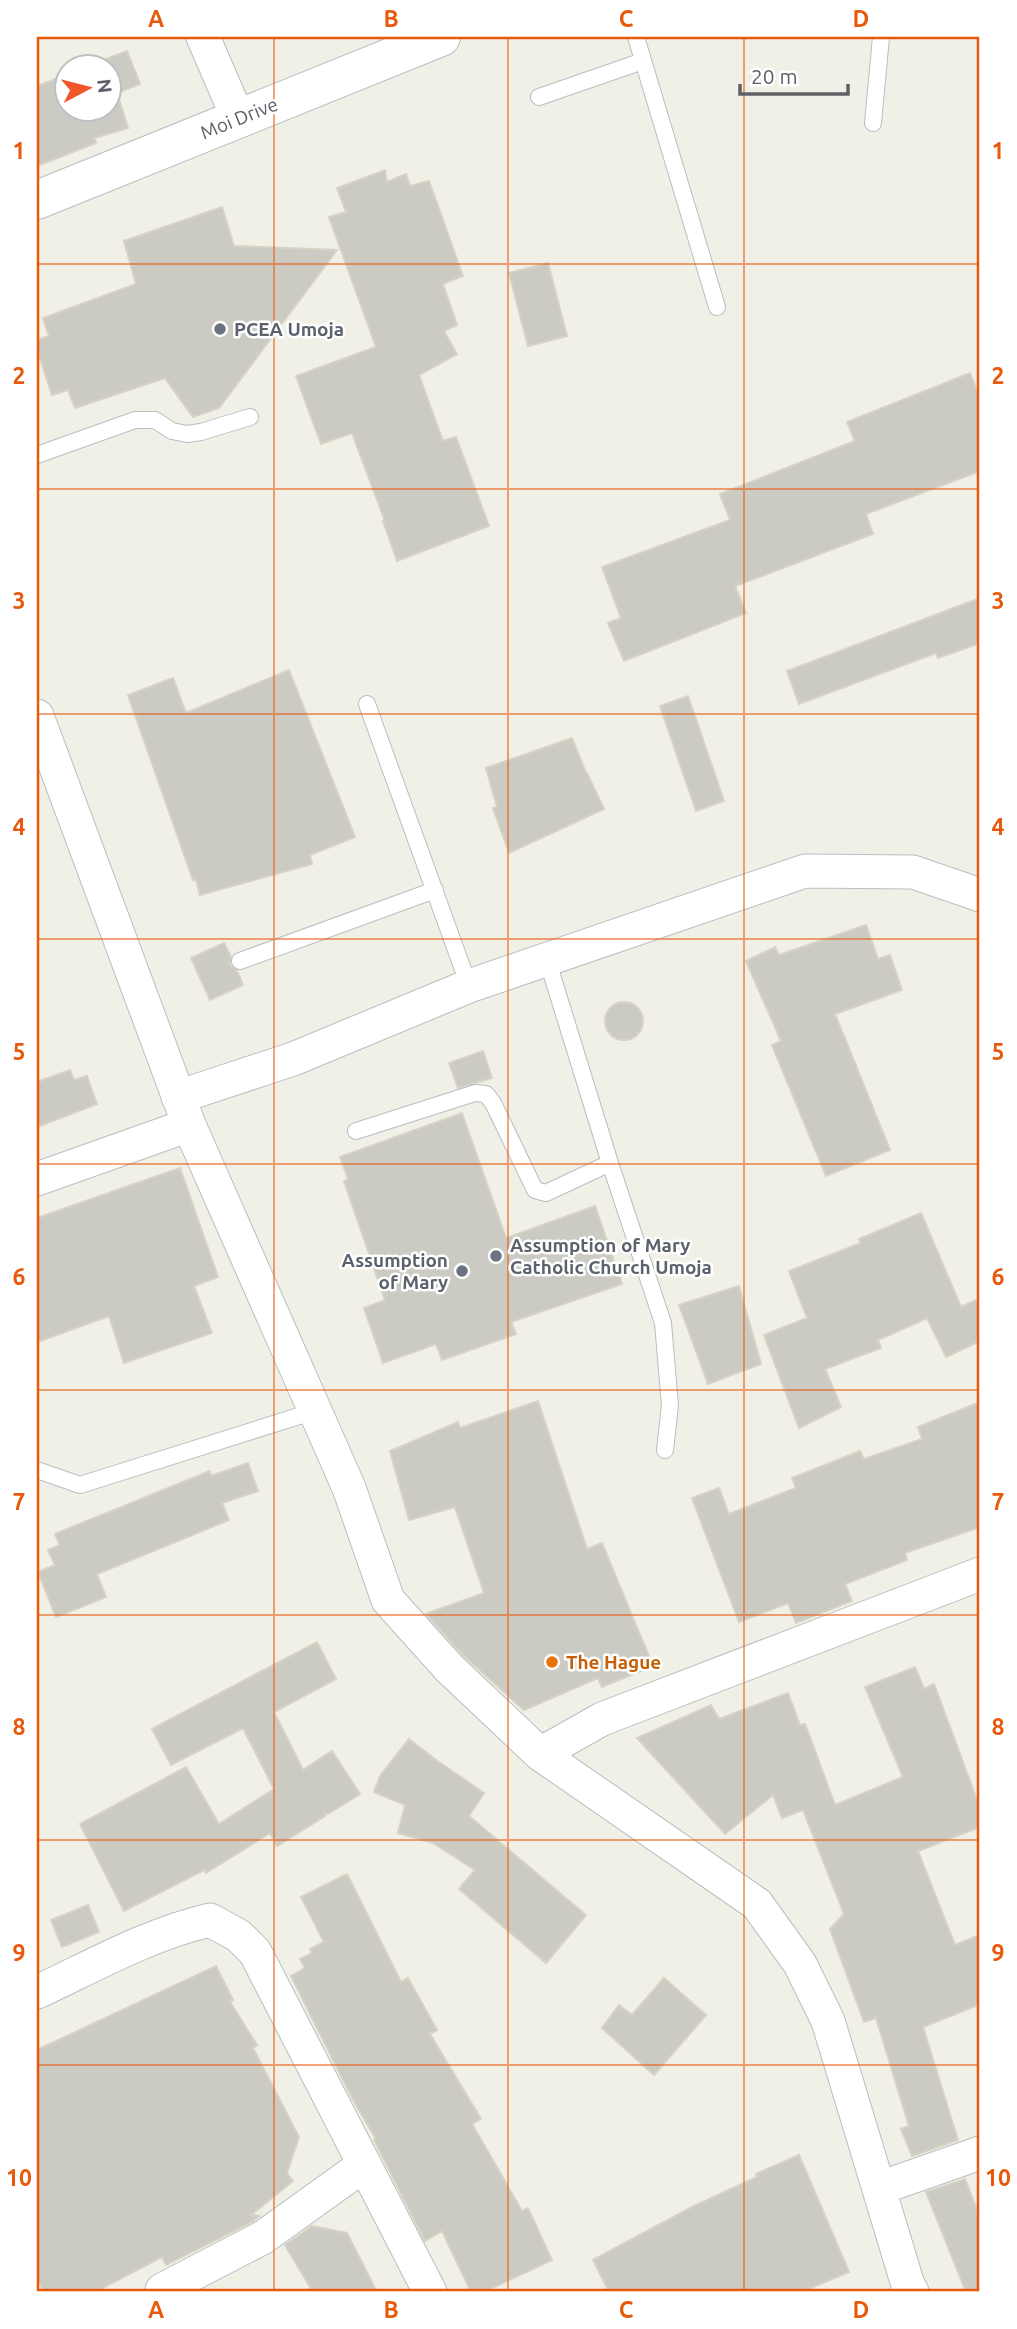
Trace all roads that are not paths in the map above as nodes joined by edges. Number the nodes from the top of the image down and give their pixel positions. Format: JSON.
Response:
{"nodes":[{"id":1,"x":203,"y":37,"type":"edge"},
{"id":2,"x":441,"y":37,"type":"edge"},
{"id":3,"x":636,"y":37,"type":"edge"},
{"id":4,"x":881,"y":37,"type":"edge"},
{"id":5,"x":643,"y":61,"type":"junction"},
{"id":6,"x":539,"y":97,"type":"dead end"},
{"id":7,"x":238,"y":118,"type":"junction"},
{"id":8,"x":873,"y":123,"type":"dead end"},
{"id":9,"x":37,"y":200,"type":"edge"},
{"id":10,"x":717,"y":307,"type":"dead end"},
{"id":11,"x":250,"y":417,"type":"dead end"},
{"id":12,"x":37,"y":455,"type":"edge"},
{"id":13,"x":367,"y":704,"type":"dead end"},
{"id":14,"x":37,"y":716,"type":"edge"},
{"id":15,"x":435,"y":890,"type":"junction"},
{"id":16,"x":980,"y":895,"type":"edge"},
{"id":17,"x":547,"y":959,"type":"junction"},
{"id":18,"x":240,"y":961,"type":"dead end"},
{"id":19,"x":469,"y":986,"type":"junction"},
{"id":20,"x":184,"y":1111,"type":"junction"},
{"id":21,"x":356,"y":1131,"type":"dead end"},
{"id":22,"x":610,"y":1163,"type":"junction"},
{"id":23,"x":37,"y":1179,"type":"edge"},
{"id":24,"x":315,"y":1410,"type":"junction"},
{"id":25,"x":665,"y":1450,"type":"dead end"},
{"id":26,"x":37,"y":1470,"type":"edge"},
{"id":27,"x":980,"y":1574,"type":"edge"},
{"id":28,"x":540,"y":1754,"type":"junction"},
{"id":29,"x":37,"y":1992,"type":"edge"},
{"id":30,"x":980,"y":2153,"type":"edge"},
{"id":31,"x":365,"y":2165,"type":"junction"},
{"id":32,"x":880,"y":2188,"type":"junction"},
{"id":33,"x":162,"y":2290,"type":"dead end"},
{"id":34,"x":902,"y":2290,"type":"edge"},
{"id":35,"x":430,"y":2292,"type":"edge"}],
"edges":[{"from":1,"to":7,"type":"street"},
{"from":2,"to":7,"type":"street","name":"Moi Drive"},
{"from":3,"to":5,"type":"lane"},
{"from":4,"to":8,"type":"lane"},
{"from":5,"to":6,"type":"lane"},
{"from":5,"to":10,"type":"lane"},
{"from":7,"to":9,"type":"street","name":"Moi Drive"},
{"from":11,"to":12,"type":"lane"},
{"from":13,"to":15,"type":"lane"},
{"from":14,"to":20,"type":"street"},
{"from":15,"to":18,"type":"lane"},
{"from":15,"to":19,"type":"lane"},
{"from":16,"to":17,"type":"street"},
{"from":17,"to":19,"type":"street"},
{"from":17,"to":22,"type":"lane"},
{"from":19,"to":20,"type":"street"},
{"from":20,"to":23,"type":"street"},
{"from":20,"to":24,"type":"street"},
{"from":21,"to":22,"type":"lane"},
{"from":22,"to":25,"type":"lane"},
{"from":24,"to":26,"type":"lane"},
{"from":24,"to":28,"type":"street"},
{"from":27,"to":28,"type":"street"},
{"from":28,"to":32,"type":"street"},
{"from":29,"to":31,"type":"street"},
{"from":30,"to":32,"type":"street"},
{"from":31,"to":33,"type":"street"},
{"from":31,"to":35,"type":"street"},
{"from":32,"to":34,"type":"street"}]}
